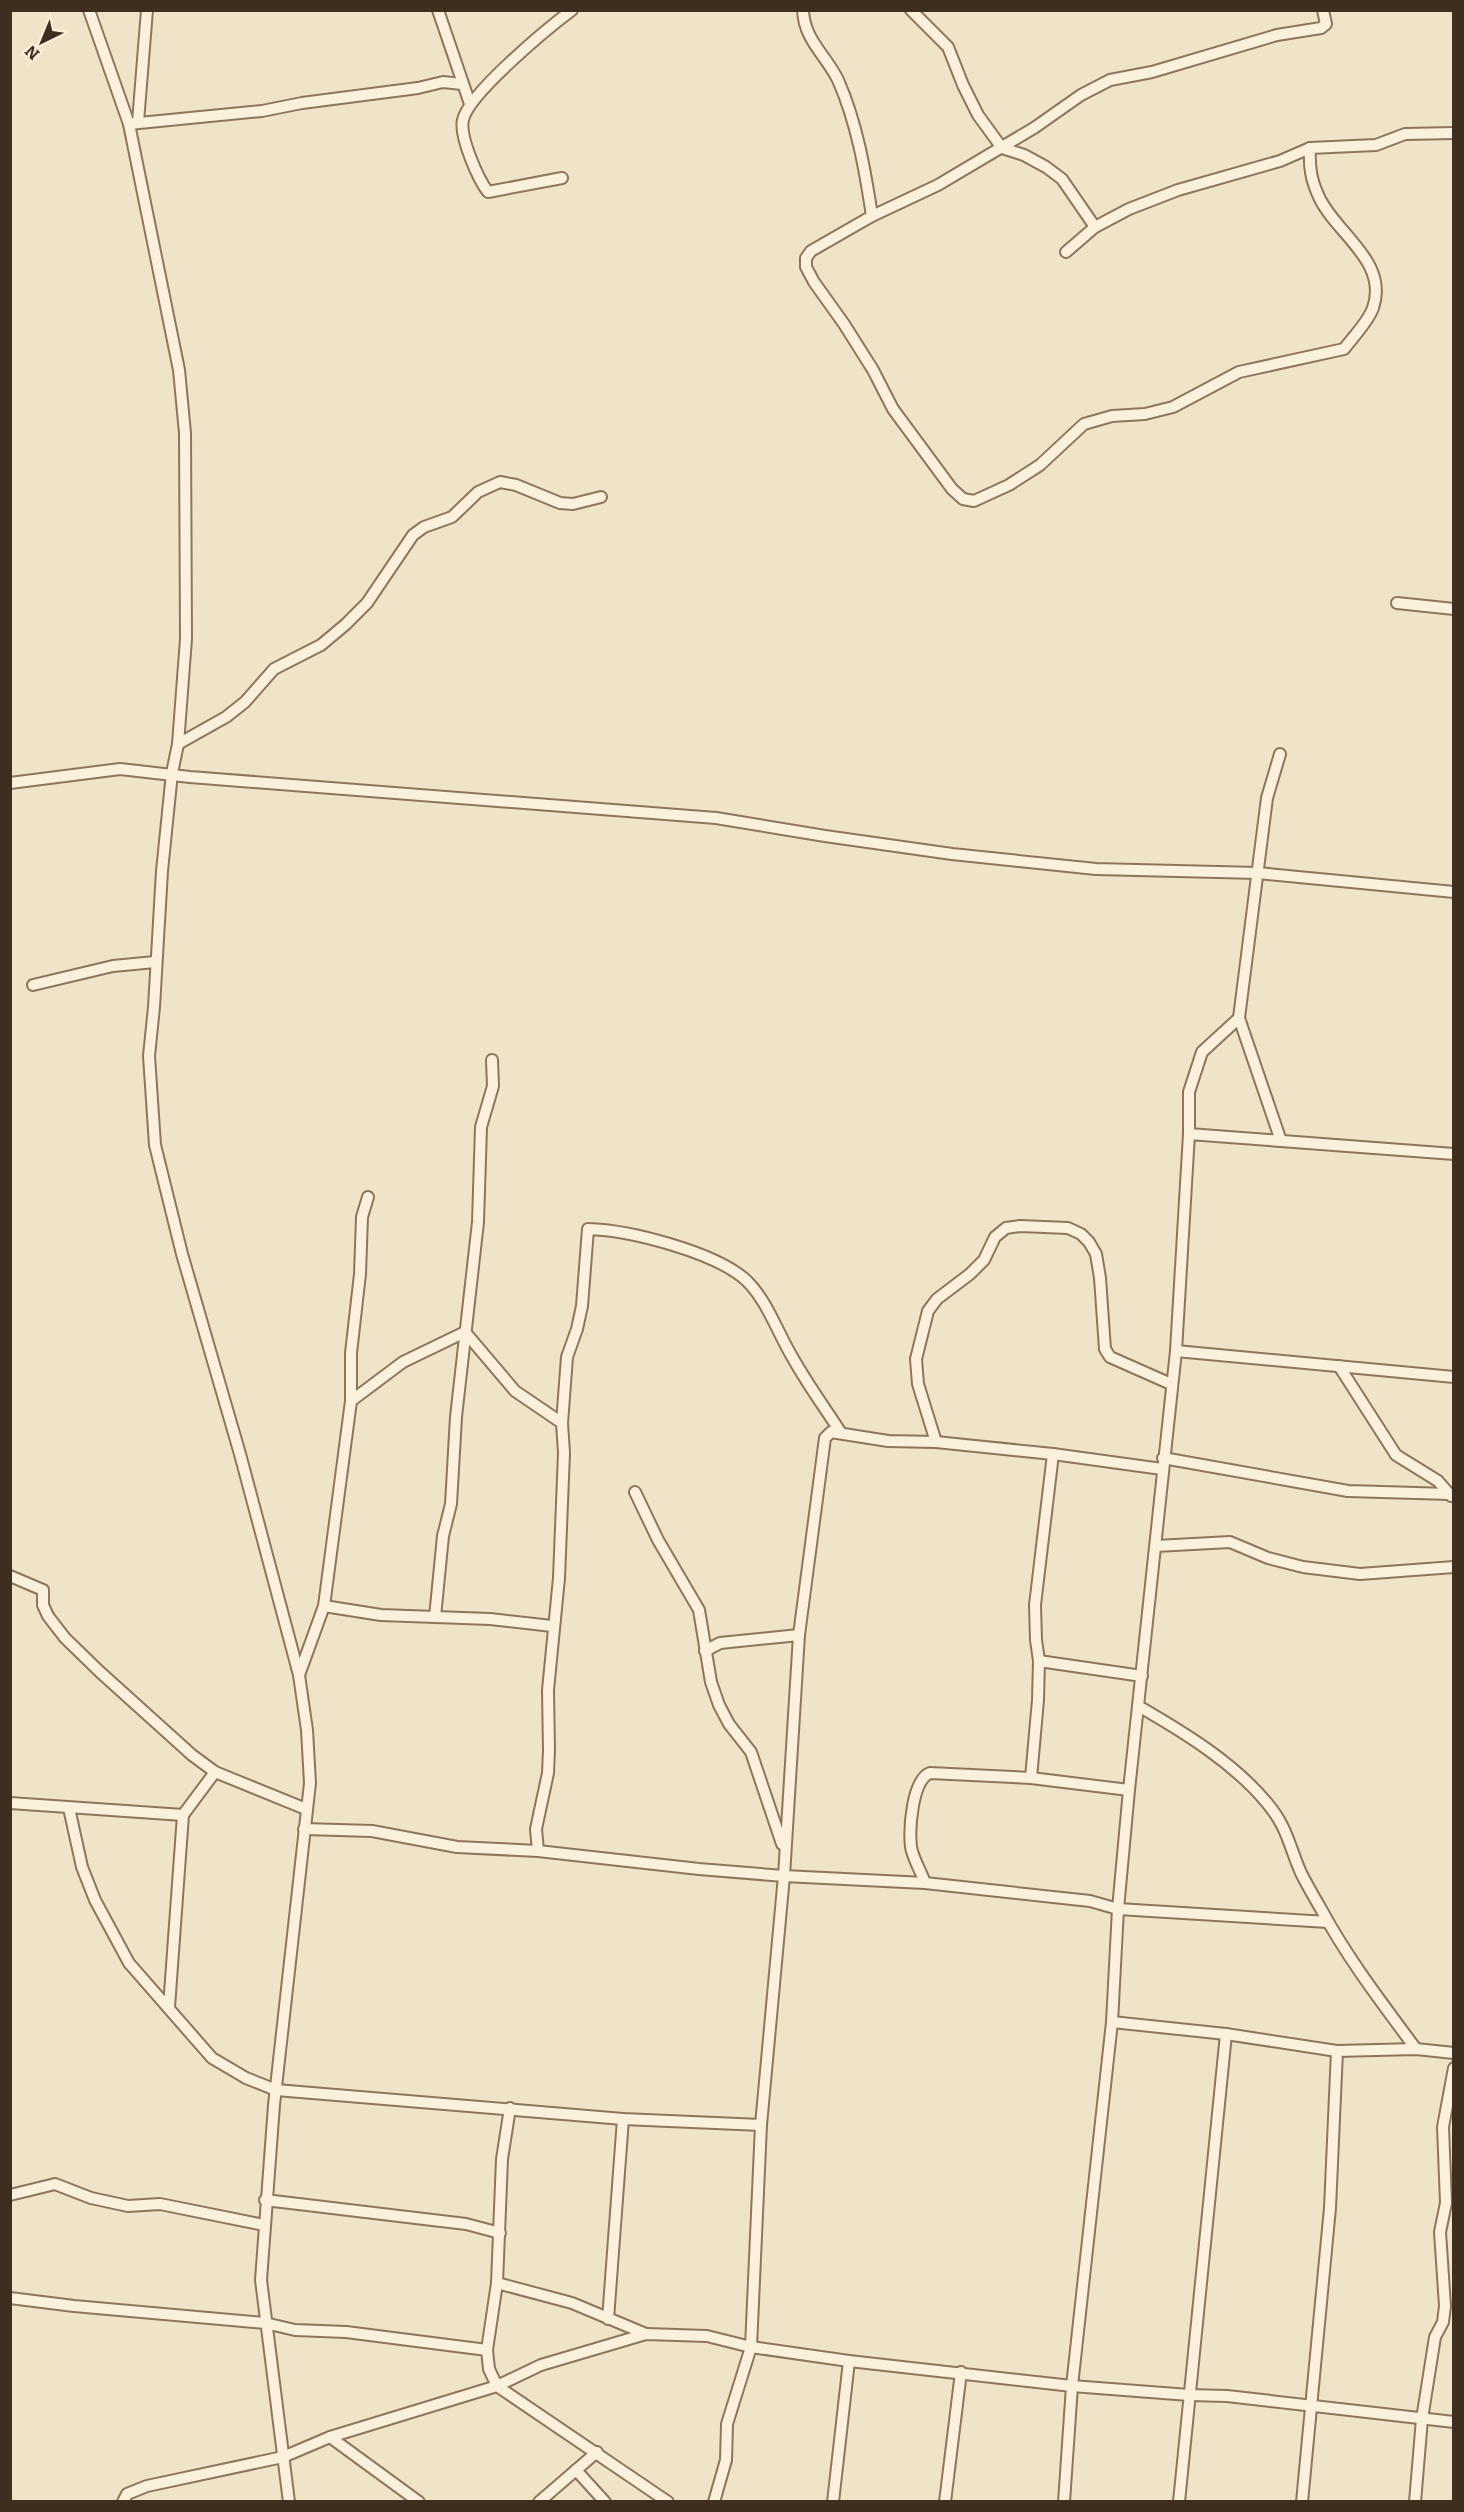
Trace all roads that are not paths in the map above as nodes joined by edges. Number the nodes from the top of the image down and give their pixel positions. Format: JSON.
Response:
{"nodes":[{"id":1,"x":89,"y":10,"type":"edge"},
{"id":2,"x":147,"y":10,"type":"edge"},
{"id":3,"x":438,"y":10,"type":"edge"},
{"id":4,"x":572,"y":10,"type":"edge"},
{"id":5,"x":803,"y":10,"type":"edge"},
{"id":6,"x":911,"y":10,"type":"edge"},
{"id":7,"x":1323,"y":10,"type":"edge"},
{"id":8,"x":462,"y":84,"type":"junction"},
{"id":9,"x":470,"y":104,"type":"junction"},
{"id":10,"x":134,"y":123,"type":"junction"},
{"id":11,"x":1454,"y":133,"type":"edge"},
{"id":12,"x":1002,"y":147,"type":"junction"},
{"id":13,"x":1310,"y":148,"type":"junction"},
{"id":14,"x":562,"y":178,"type":"dead end"},
{"id":15,"x":872,"y":216,"type":"junction"},
{"id":16,"x":1095,"y":227,"type":"junction"},
{"id":17,"x":1066,"y":252,"type":"dead end"},
{"id":18,"x":601,"y":497,"type":"dead end"},
{"id":19,"x":1397,"y":603,"type":"dead end"},
{"id":20,"x":1454,"y":609,"type":"edge"},
{"id":21,"x":178,"y":744,"type":"junction"},
{"id":22,"x":1280,"y":754,"type":"dead end"},
{"id":23,"x":172,"y":773,"type":"junction"},
{"id":24,"x":10,"y":783,"type":"edge"},
{"id":25,"x":1258,"y":873,"type":"junction"},
{"id":26,"x":1454,"y":892,"type":"edge"},
{"id":27,"x":155,"y":962,"type":"junction"},
{"id":28,"x":33,"y":985,"type":"dead end"},
{"id":29,"x":1239,"y":1018,"type":"junction"},
{"id":30,"x":492,"y":1060,"type":"dead end"},
{"id":31,"x":1190,"y":1134,"type":"junction"},
{"id":32,"x":1281,"y":1141,"type":"junction"},
{"id":33,"x":1454,"y":1154,"type":"edge"},
{"id":34,"x":368,"y":1197,"type":"dead end"},
{"id":35,"x":465,"y":1332,"type":"junction"},
{"id":36,"x":1176,"y":1351,"type":"junction"},
{"id":37,"x":1339,"y":1366,"type":"junction"},
{"id":38,"x":1454,"y":1377,"type":"edge"},
{"id":39,"x":1171,"y":1384,"type":"junction"},
{"id":40,"x":351,"y":1401,"type":"junction"},
{"id":41,"x":562,"y":1423,"type":"junction"},
{"id":42,"x":841,"y":1433,"type":"junction"},
{"id":43,"x":936,"y":1442,"type":"junction"},
{"id":44,"x":1053,"y":1454,"type":"junction"},
{"id":45,"x":1162,"y":1464,"type":"junction"},
{"id":46,"x":635,"y":1492,"type":"dead end"},
{"id":47,"x":1452,"y":1496,"type":"edge"},
{"id":48,"x":1156,"y":1546,"type":"junction"},
{"id":49,"x":1454,"y":1567,"type":"edge"},
{"id":50,"x":10,"y":1576,"type":"edge"},
{"id":51,"x":324,"y":1606,"type":"junction"},
{"id":52,"x":435,"y":1617,"type":"junction"},
{"id":53,"x":552,"y":1626,"type":"junction"},
{"id":54,"x":799,"y":1635,"type":"junction"},
{"id":55,"x":705,"y":1652,"type":"junction"},
{"id":56,"x":1039,"y":1661,"type":"junction"},
{"id":57,"x":299,"y":1676,"type":"junction"},
{"id":58,"x":1142,"y":1676,"type":"junction"},
{"id":59,"x":1140,"y":1707,"type":"junction"},
{"id":60,"x":215,"y":1772,"type":"junction"},
{"id":61,"x":1031,"y":1778,"type":"junction"},
{"id":62,"x":1129,"y":1790,"type":"junction"},
{"id":63,"x":10,"y":1803,"type":"edge"},
{"id":64,"x":69,"y":1808,"type":"junction"},
{"id":65,"x":306,"y":1809,"type":"junction"},
{"id":66,"x":183,"y":1815,"type":"junction"},
{"id":67,"x":304,"y":1829,"type":"junction"},
{"id":68,"x":538,"y":1851,"type":"junction"},
{"id":69,"x":784,"y":1853,"type":"junction"},
{"id":70,"x":784,"y":1876,"type":"junction"},
{"id":71,"x":925,"y":1882,"type":"junction"},
{"id":72,"x":1118,"y":1909,"type":"junction"},
{"id":73,"x":1328,"y":1922,"type":"junction"},
{"id":74,"x":169,"y":2007,"type":"junction"},
{"id":75,"x":1112,"y":2022,"type":"junction"},
{"id":76,"x":1226,"y":2034,"type":"junction"},
{"id":77,"x":1416,"y":2049,"type":"junction"},
{"id":78,"x":1337,"y":2051,"type":"junction"},
{"id":79,"x":1454,"y":2053,"type":"edge"},
{"id":80,"x":1454,"y":2068,"type":"edge"},
{"id":81,"x":276,"y":2090,"type":"junction"},
{"id":82,"x":510,"y":2108,"type":"junction"},
{"id":83,"x":623,"y":2119,"type":"junction"},
{"id":84,"x":761,"y":2125,"type":"junction"},
{"id":85,"x":10,"y":2195,"type":"edge"},
{"id":86,"x":265,"y":2200,"type":"junction"},
{"id":87,"x":264,"y":2225,"type":"junction"},
{"id":88,"x":500,"y":2233,"type":"junction"},
{"id":89,"x":497,"y":2283,"type":"junction"},
{"id":90,"x":10,"y":2298,"type":"edge"},
{"id":91,"x":608,"y":2319,"type":"junction"},
{"id":92,"x":265,"y":2323,"type":"junction"},
{"id":93,"x":646,"y":2334,"type":"junction"},
{"id":94,"x":751,"y":2347,"type":"junction"},
{"id":95,"x":487,"y":2350,"type":"junction"},
{"id":96,"x":849,"y":2361,"type":"junction"},
{"id":97,"x":961,"y":2372,"type":"junction"},
{"id":98,"x":497,"y":2386,"type":"junction"},
{"id":99,"x":1071,"y":2386,"type":"junction"},
{"id":100,"x":1189,"y":2395,"type":"junction"},
{"id":101,"x":1311,"y":2406,"type":"junction"},
{"id":102,"x":1422,"y":2419,"type":"junction"},
{"id":103,"x":1454,"y":2422,"type":"edge"},
{"id":104,"x":330,"y":2437,"type":"junction"},
{"id":105,"x":597,"y":2452,"type":"junction"},
{"id":106,"x":283,"y":2457,"type":"junction"},
{"id":107,"x":576,"y":2470,"type":"junction"},
{"id":108,"x":288,"y":2497,"type":"edge"},
{"id":109,"x":123,"y":2502,"type":"edge"},
{"id":110,"x":296,"y":2502,"type":"edge"},
{"id":111,"x":419,"y":2502,"type":"edge"},
{"id":112,"x":539,"y":2502,"type":"edge"},
{"id":113,"x":605,"y":2502,"type":"edge"},
{"id":114,"x":668,"y":2502,"type":"edge"},
{"id":115,"x":714,"y":2502,"type":"edge"},
{"id":116,"x":833,"y":2502,"type":"edge"},
{"id":117,"x":945,"y":2502,"type":"edge"},
{"id":118,"x":1064,"y":2502,"type":"edge"},
{"id":119,"x":1179,"y":2502,"type":"edge"},
{"id":120,"x":1302,"y":2502,"type":"edge"},
{"id":121,"x":1415,"y":2502,"type":"edge"}],
"edges":[{"from":1,"to":10,"type":"street"},
{"from":2,"to":10,"type":"street"},
{"from":3,"to":8,"type":"street"},
{"from":4,"to":9,"type":"street"},
{"from":5,"to":15,"type":"street"},
{"from":6,"to":12,"type":"street"},
{"from":7,"to":12,"type":"street"},
{"from":8,"to":9,"type":"street"},
{"from":8,"to":10,"type":"street"},
{"from":9,"to":14,"type":"street"},
{"from":10,"to":21,"type":"street"},
{"from":11,"to":13,"type":"street"},
{"from":12,"to":15,"type":"street"},
{"from":12,"to":16,"type":"street"},
{"from":13,"to":15,"type":"street"},
{"from":13,"to":16,"type":"street"},
{"from":16,"to":17,"type":"street"},
{"from":18,"to":21,"type":"street"},
{"from":19,"to":20,"type":"street"},
{"from":21,"to":23,"type":"street"},
{"from":22,"to":25,"type":"street"},
{"from":23,"to":24,"type":"street"},
{"from":23,"to":25,"type":"street"},
{"from":23,"to":27,"type":"street"},
{"from":25,"to":26,"type":"street"},
{"from":25,"to":29,"type":"street"},
{"from":27,"to":28,"type":"street"},
{"from":27,"to":57,"type":"street"},
{"from":29,"to":31,"type":"street"},
{"from":29,"to":32,"type":"street"},
{"from":30,"to":35,"type":"street"},
{"from":31,"to":32,"type":"street"},
{"from":31,"to":36,"type":"street"},
{"from":32,"to":33,"type":"street"},
{"from":34,"to":40,"type":"street"},
{"from":35,"to":40,"type":"street"},
{"from":35,"to":41,"type":"street"},
{"from":35,"to":52,"type":"street"},
{"from":36,"to":37,"type":"street"},
{"from":36,"to":39,"type":"street"},
{"from":37,"to":38,"type":"street"},
{"from":37,"to":47,"type":"street"},
{"from":39,"to":43,"type":"street"},
{"from":39,"to":45,"type":"street"},
{"from":40,"to":51,"type":"street"},
{"from":41,"to":42,"type":"street"},
{"from":41,"to":53,"type":"street"},
{"from":42,"to":43,"type":"street"},
{"from":42,"to":54,"type":"street"},
{"from":43,"to":44,"type":"street"},
{"from":44,"to":45,"type":"street"},
{"from":44,"to":56,"type":"street"},
{"from":45,"to":47,"type":"street"},
{"from":45,"to":48,"type":"street"},
{"from":46,"to":55,"type":"street"},
{"from":48,"to":49,"type":"street"},
{"from":48,"to":58,"type":"street"},
{"from":50,"to":60,"type":"street"},
{"from":51,"to":52,"type":"street"},
{"from":51,"to":57,"type":"street"},
{"from":52,"to":53,"type":"street"},
{"from":53,"to":68,"type":"street"},
{"from":54,"to":55,"type":"street"},
{"from":54,"to":69,"type":"street"},
{"from":55,"to":69,"type":"street"},
{"from":56,"to":58,"type":"street"},
{"from":56,"to":61,"type":"street"},
{"from":57,"to":65,"type":"street"},
{"from":58,"to":59,"type":"street"},
{"from":59,"to":62,"type":"street"},
{"from":59,"to":73,"type":"street"},
{"from":60,"to":65,"type":"street"},
{"from":60,"to":66,"type":"street"},
{"from":61,"to":62,"type":"street"},
{"from":61,"to":71,"type":"street"},
{"from":62,"to":72,"type":"street"},
{"from":63,"to":64,"type":"street"},
{"from":64,"to":66,"type":"street"},
{"from":64,"to":74,"type":"street"},
{"from":65,"to":67,"type":"street"},
{"from":66,"to":74,"type":"street"},
{"from":67,"to":68,"type":"street"},
{"from":67,"to":81,"type":"street"},
{"from":68,"to":70,"type":"street"},
{"from":69,"to":70,"type":"street"},
{"from":70,"to":71,"type":"street"},
{"from":70,"to":84,"type":"street"},
{"from":71,"to":72,"type":"street"},
{"from":72,"to":73,"type":"street"},
{"from":72,"to":75,"type":"street"},
{"from":73,"to":77,"type":"street"},
{"from":74,"to":81,"type":"street"},
{"from":75,"to":76,"type":"street"},
{"from":75,"to":99,"type":"street"},
{"from":76,"to":78,"type":"street"},
{"from":76,"to":100,"type":"street"},
{"from":77,"to":78,"type":"street"},
{"from":77,"to":79,"type":"street"},
{"from":78,"to":101,"type":"street"},
{"from":80,"to":102,"type":"street"},
{"from":81,"to":82,"type":"street"},
{"from":81,"to":86,"type":"street"},
{"from":82,"to":83,"type":"street"},
{"from":82,"to":88,"type":"street"},
{"from":83,"to":84,"type":"street"},
{"from":83,"to":91,"type":"street"},
{"from":84,"to":94,"type":"street"},
{"from":85,"to":87,"type":"street"},
{"from":86,"to":87,"type":"street"},
{"from":86,"to":88,"type":"street"},
{"from":87,"to":92,"type":"street"},
{"from":88,"to":89,"type":"street"},
{"from":89,"to":91,"type":"street"},
{"from":89,"to":95,"type":"street"},
{"from":90,"to":92,"type":"street"},
{"from":91,"to":93,"type":"street"},
{"from":92,"to":95,"type":"street"},
{"from":92,"to":106,"type":"street"},
{"from":93,"to":94,"type":"street"},
{"from":93,"to":98,"type":"street"},
{"from":94,"to":96,"type":"street"},
{"from":94,"to":115,"type":"street"},
{"from":95,"to":98,"type":"street"},
{"from":96,"to":97,"type":"street"},
{"from":96,"to":116,"type":"street"},
{"from":97,"to":99,"type":"street"},
{"from":97,"to":117,"type":"street"},
{"from":98,"to":104,"type":"street"},
{"from":98,"to":105,"type":"street"},
{"from":99,"to":100,"type":"street"},
{"from":99,"to":118,"type":"street"},
{"from":100,"to":101,"type":"street"},
{"from":100,"to":119,"type":"street"},
{"from":101,"to":102,"type":"street"},
{"from":101,"to":120,"type":"street"},
{"from":102,"to":103,"type":"street"},
{"from":102,"to":121,"type":"street"},
{"from":104,"to":106,"type":"street"},
{"from":104,"to":111,"type":"street"},
{"from":105,"to":107,"type":"street"},
{"from":105,"to":114,"type":"street"},
{"from":106,"to":108,"type":"street"},
{"from":106,"to":109,"type":"street"},
{"from":107,"to":112,"type":"street"},
{"from":107,"to":113,"type":"street"},
{"from":108,"to":110,"type":"street"}]}
